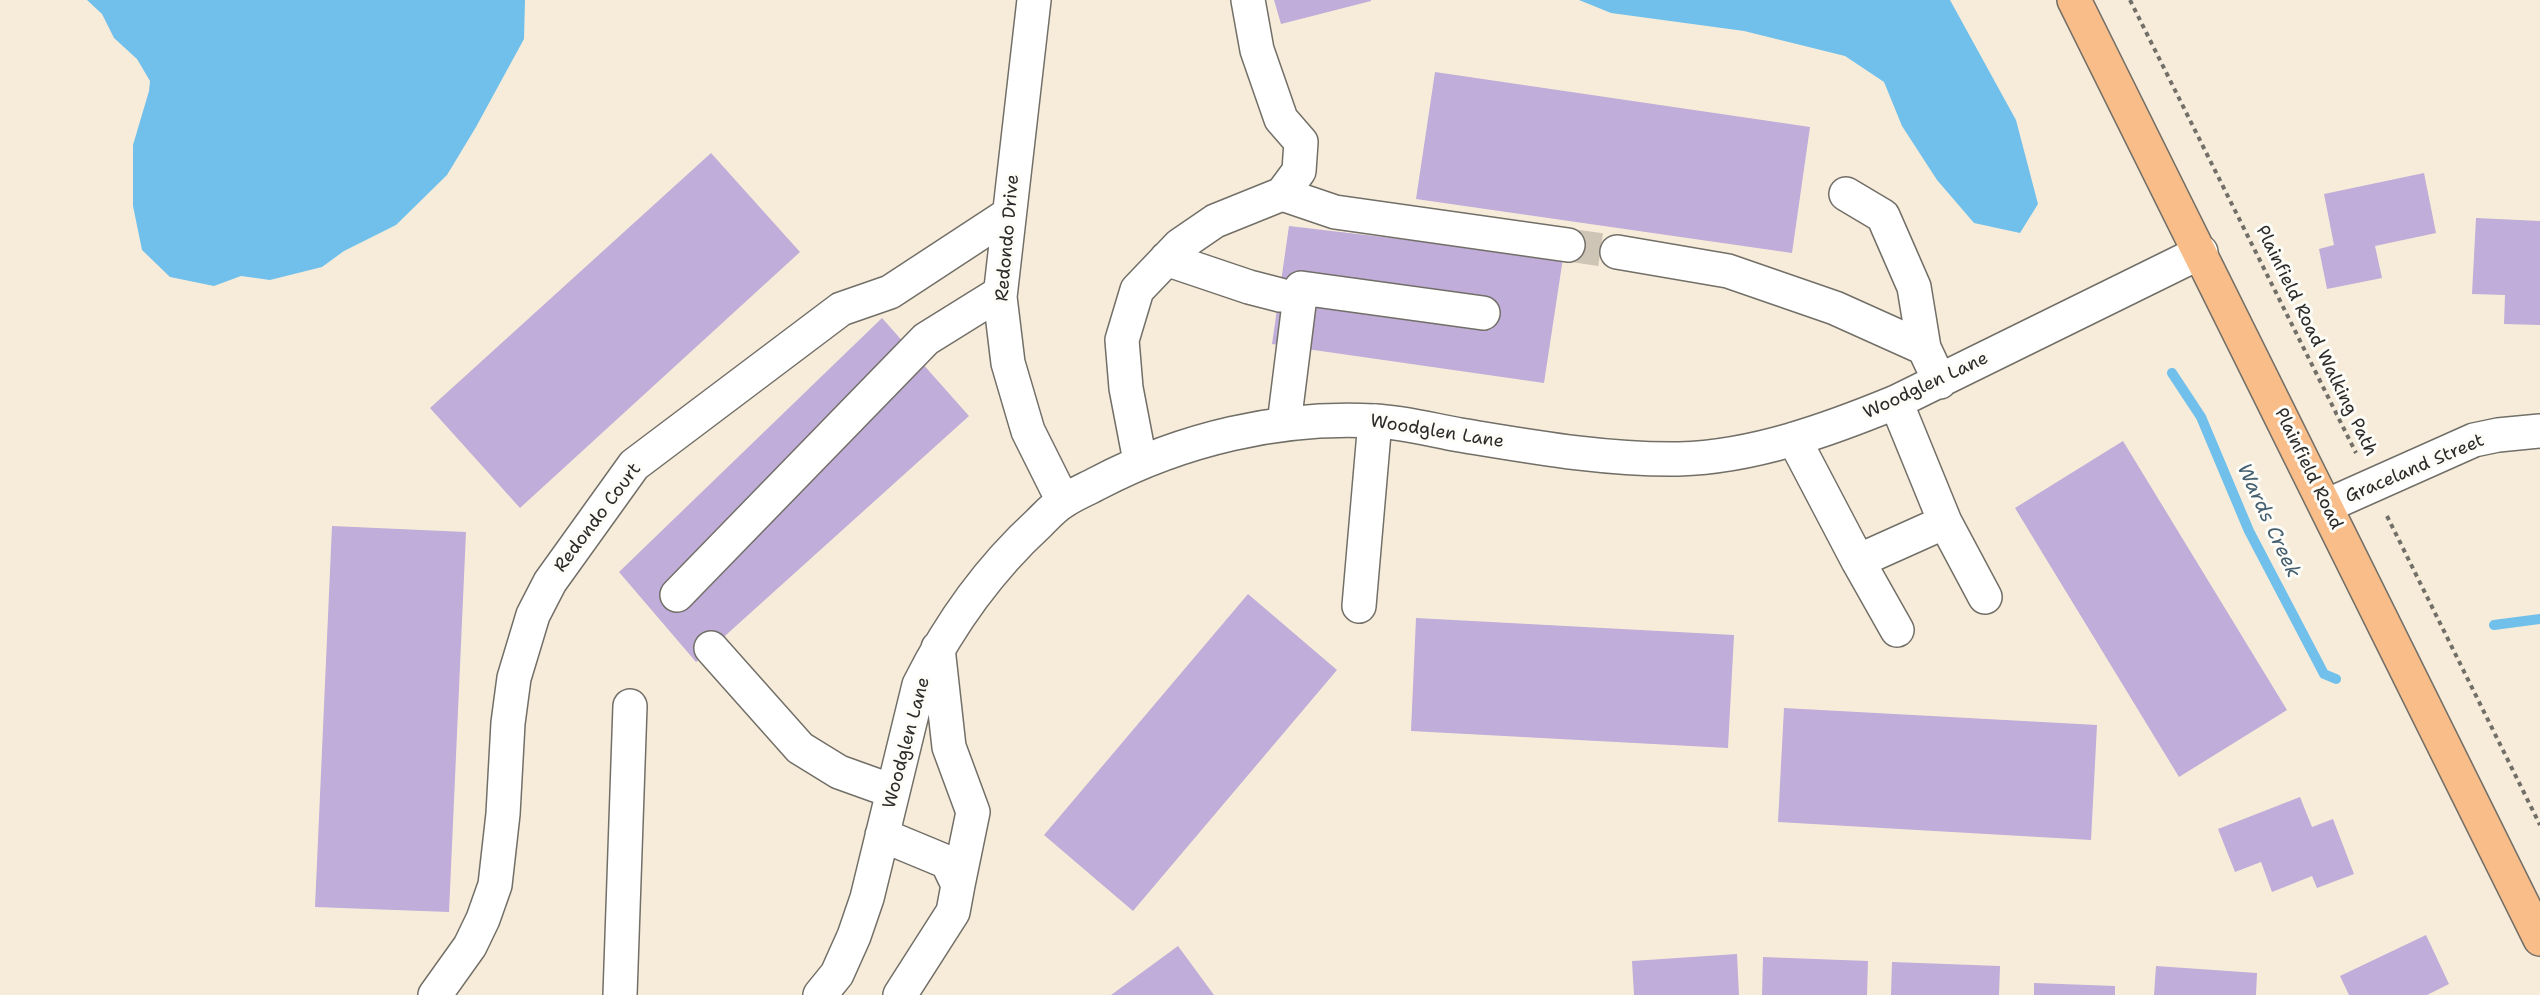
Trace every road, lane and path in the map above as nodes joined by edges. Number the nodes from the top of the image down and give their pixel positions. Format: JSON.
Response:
{"nodes":[{"id":1,"x":1034,"y":0,"type":"edge"},
{"id":2,"x":1248,"y":0,"type":"edge"},
{"id":3,"x":2074,"y":0,"type":"edge"},
{"id":4,"x":2130,"y":0,"type":"edge"},
{"id":5,"x":1282,"y":194,"type":"junction"},
{"id":6,"x":1846,"y":194,"type":"dead end"},
{"id":7,"x":1009,"y":214,"type":"junction"},
{"id":8,"x":1568,"y":245,"type":"tunnel mouth"},
{"id":9,"x":1617,"y":252,"type":"tunnel mouth"},
{"id":10,"x":2201,"y":252,"type":"junction"},
{"id":11,"x":1166,"y":259,"type":"junction"},
{"id":12,"x":1000,"y":293,"type":"junction"},
{"id":13,"x":1280,"y":295,"type":"dead end"},
{"id":14,"x":1484,"y":313,"type":"dead end"},
{"id":15,"x":1924,"y":348,"type":"junction"},
{"id":16,"x":1940,"y":382,"type":"junction"},
{"id":17,"x":1896,"y":402,"type":"junction"},
{"id":18,"x":1376,"y":421,"type":"junction"},
{"id":19,"x":1284,"y":424,"type":"junction"},
{"id":20,"x":2540,"y":431,"type":"edge"},
{"id":21,"x":1794,"y":439,"type":"junction"},
{"id":22,"x":1140,"y":461,"type":"junction"},
{"id":23,"x":2373,"y":487,"type":"junction"},
{"id":24,"x":1063,"y":501,"type":"junction"},
{"id":25,"x":2326,"y":506,"type":"junction"},
{"id":26,"x":1945,"y":522,"type":"junction"},
{"id":27,"x":1858,"y":561,"type":"junction"},
{"id":28,"x":676,"y":595,"type":"dead end"},
{"id":29,"x":1985,"y":597,"type":"dead end"},
{"id":30,"x":1359,"y":606,"type":"dead end"},
{"id":31,"x":1897,"y":630,"type":"dead end"},
{"id":32,"x":711,"y":648,"type":"dead end"},
{"id":33,"x":938,"y":648,"type":"junction"},
{"id":34,"x":630,"y":706,"type":"dead end"},
{"id":35,"x":892,"y":791,"type":"junction"},
{"id":36,"x":2540,"y":825,"type":"edge"},
{"id":37,"x":882,"y":835,"type":"junction"},
{"id":38,"x":958,"y":885,"type":"junction"},
{"id":39,"x":2540,"y":939,"type":"edge"},
{"id":40,"x":435,"y":995,"type":"edge"},
{"id":41,"x":620,"y":995,"type":"edge"},
{"id":42,"x":820,"y":995,"type":"edge"},
{"id":43,"x":900,"y":995,"type":"edge"}],
"edges":[{"from":1,"to":7,"type":"street","name":"Redondo Drive"},
{"from":2,"to":5,"type":"street"},
{"from":3,"to":10,"type":"main road","name":"Plainfield Road"},
{"from":4,"to":23,"type":"path","name":"Plainfield Road Walking Path"},
{"from":5,"to":8,"type":"street"},
{"from":5,"to":11,"type":"street"},
{"from":6,"to":15,"type":"street"},
{"from":7,"to":12,"type":"street","name":"Redondo Drive"},
{"from":7,"to":40,"type":"street","name":"Redondo Court"},
{"from":9,"to":15,"type":"street"},
{"from":10,"to":16,"type":"street","name":"Woodglen Lane"},
{"from":10,"to":25,"type":"main road","name":"Plainfield Road"},
{"from":11,"to":13,"type":"street"},
{"from":11,"to":22,"type":"street"},
{"from":12,"to":24,"type":"street","name":"Redondo Drive"},
{"from":12,"to":28,"type":"street"},
{"from":14,"to":19,"type":"street"},
{"from":15,"to":16,"type":"street"},
{"from":16,"to":17,"type":"street","name":"Woodglen Lane"},
{"from":17,"to":21,"type":"street","name":"Woodglen Lane"},
{"from":17,"to":26,"type":"street"},
{"from":18,"to":19,"type":"street","name":"Woodglen Lane"},
{"from":18,"to":21,"type":"street","name":"Woodglen Lane"},
{"from":18,"to":30,"type":"street"},
{"from":19,"to":22,"type":"street","name":"Woodglen Lane"},
{"from":20,"to":23,"type":"street","name":"Graceland Street"},
{"from":21,"to":27,"type":"street"},
{"from":22,"to":24,"type":"street","name":"Woodglen Lane"},
{"from":23,"to":25,"type":"street","name":"Graceland Street"},
{"from":23,"to":36,"type":"path","name":"Plainfield Road Walking Path"},
{"from":24,"to":33,"type":"street","name":"Woodglen Lane"},
{"from":25,"to":39,"type":"main road","name":"Plainfield Road"},
{"from":26,"to":27,"type":"street"},
{"from":26,"to":29,"type":"street"},
{"from":27,"to":31,"type":"street"},
{"from":32,"to":35,"type":"street"},
{"from":33,"to":35,"type":"street","name":"Woodglen Lane"},
{"from":33,"to":38,"type":"street"},
{"from":34,"to":41,"type":"street"},
{"from":35,"to":37,"type":"street","name":"Woodglen Lane"},
{"from":37,"to":38,"type":"street"},
{"from":37,"to":42,"type":"street","name":"Woodglen Lane"},
{"from":38,"to":43,"type":"street"}]}
